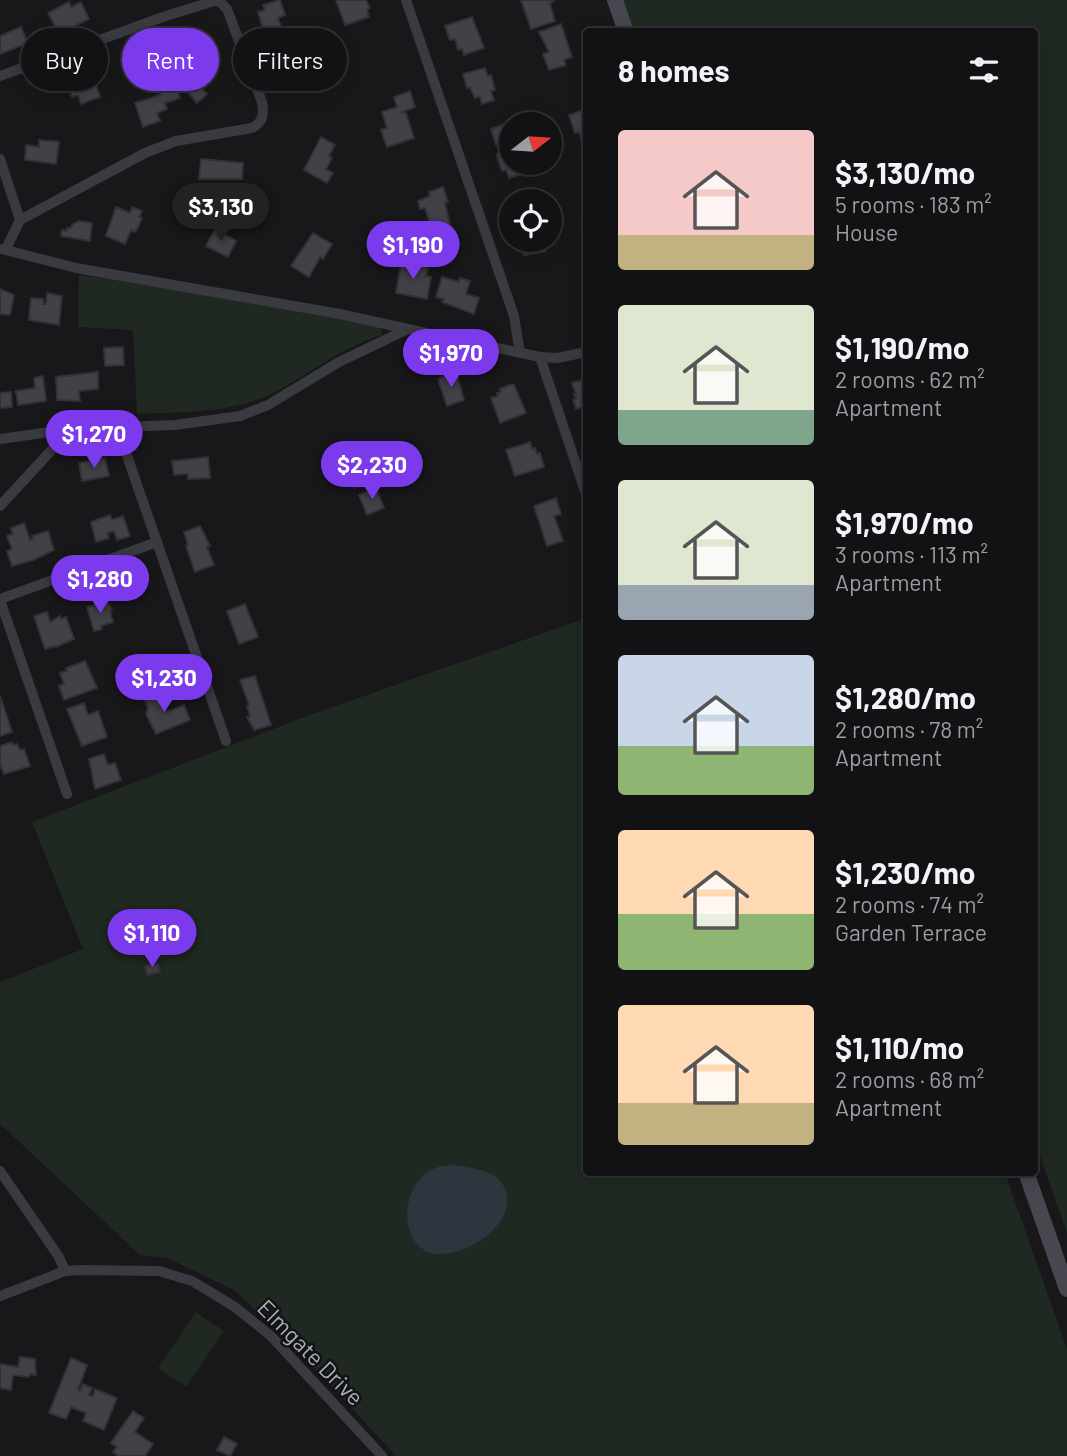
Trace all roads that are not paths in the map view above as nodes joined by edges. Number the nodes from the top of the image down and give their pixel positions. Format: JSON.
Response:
{"nodes":[{"id":1,"x":406,"y":0,"type":"edge"},
{"id":2,"x":615,"y":0,"type":"edge"},
{"id":3,"x":625,"y":28,"type":"edge"},
{"id":4,"x":0,"y":76,"type":"edge"},
{"id":5,"x":0,"y":159,"type":"edge"},
{"id":6,"x":20,"y":220,"type":"junction"},
{"id":7,"x":3,"y":249,"type":"edge"},
{"id":8,"x":408,"y":329,"type":"junction"},
{"id":9,"x":520,"y":353,"type":"junction"},
{"id":10,"x":583,"y":353,"type":"edge"},
{"id":11,"x":540,"y":356,"type":"junction"},
{"id":12,"x":117,"y":427,"type":"junction"},
{"id":13,"x":71,"y":429,"type":"junction"},
{"id":14,"x":0,"y":439,"type":"edge"},
{"id":15,"x":583,"y":485,"type":"edge"},
{"id":16,"x":0,"y":506,"type":"edge"},
{"id":17,"x":157,"y":542,"type":"junction"},
{"id":18,"x":0,"y":600,"type":"edge"},
{"id":19,"x":226,"y":741,"type":"dead end"},
{"id":20,"x":67,"y":794,"type":"dead end"},
{"id":21,"x":0,"y":1171,"type":"edge"},
{"id":22,"x":1027,"y":1176,"type":"edge"},
{"id":23,"x":65,"y":1271,"type":"junction"},
{"id":24,"x":1067,"y":1289,"type":"edge"},
{"id":25,"x":0,"y":1296,"type":"edge"},
{"id":26,"x":382,"y":1456,"type":"edge"}],
"edges":[{"from":1,"to":9,"type":"street"},
{"from":2,"to":3,"type":"street"},
{"from":4,"to":6,"type":"street"},
{"from":5,"to":6,"type":"street"},
{"from":6,"to":7,"type":"street"},
{"from":7,"to":8,"type":"street"},
{"from":8,"to":9,"type":"street"},
{"from":8,"to":12,"type":"street"},
{"from":9,"to":11,"type":"street"},
{"from":10,"to":11,"type":"street"},
{"from":11,"to":15,"type":"street"},
{"from":12,"to":13,"type":"street"},
{"from":12,"to":17,"type":"street"},
{"from":13,"to":14,"type":"street"},
{"from":13,"to":16,"type":"street"},
{"from":17,"to":18,"type":"street"},
{"from":17,"to":19,"type":"street"},
{"from":18,"to":20,"type":"street"},
{"from":21,"to":23,"type":"street"},
{"from":22,"to":24,"type":"street"},
{"from":23,"to":25,"type":"street","name":"Elmgate Drive"},
{"from":23,"to":26,"type":"street","name":"Elmgate Drive"}]}
